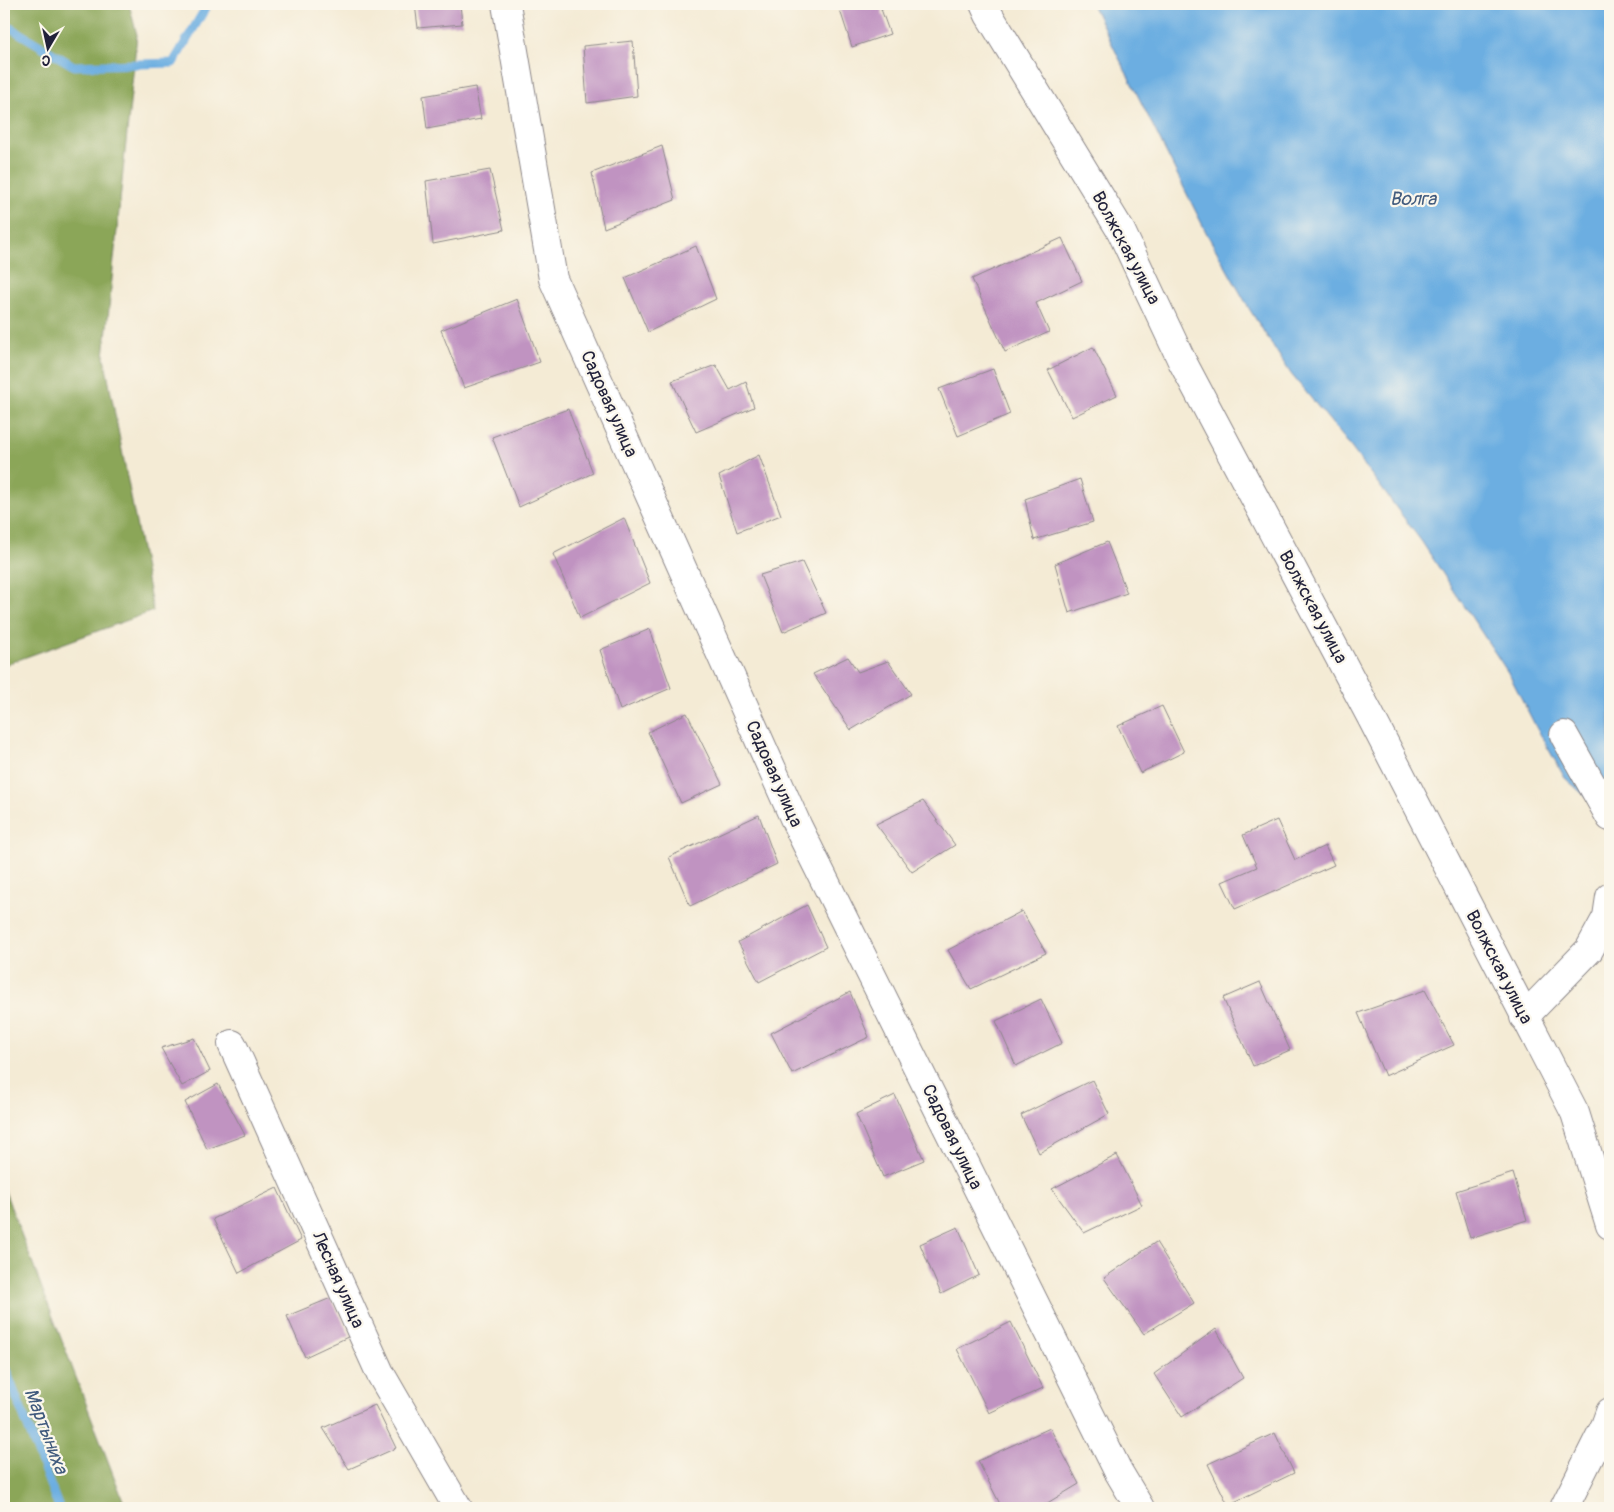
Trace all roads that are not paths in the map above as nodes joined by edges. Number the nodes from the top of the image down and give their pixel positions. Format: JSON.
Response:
{"nodes":[{"id":1,"x":506,"y":4,"type":"edge"},
{"id":2,"x":984,"y":4,"type":"edge"},
{"id":3,"x":1564,"y":735,"type":"dead end"},
{"id":4,"x":1610,"y":817,"type":"edge"},
{"id":5,"x":1610,"y":897,"type":"edge"},
{"id":6,"x":1524,"y":1017,"type":"junction"},
{"id":7,"x":232,"y":1044,"type":"dead end"},
{"id":8,"x":1610,"y":1225,"type":"edge"},
{"id":9,"x":1610,"y":1412,"type":"edge"},
{"id":10,"x":458,"y":1508,"type":"edge"},
{"id":11,"x":1140,"y":1508,"type":"edge"},
{"id":12,"x":1564,"y":1508,"type":"edge"}],
"edges":[{"from":1,"to":11,"type":"street","name":"Садовая улица"},
{"from":2,"to":6,"type":"street","name":"Волжская улица"},
{"from":3,"to":4,"type":"street"},
{"from":5,"to":6,"type":"street"},
{"from":6,"to":8,"type":"street","name":"Волжская улица"},
{"from":7,"to":10,"type":"street","name":"Лесная улица"},
{"from":9,"to":12,"type":"street"}]}
